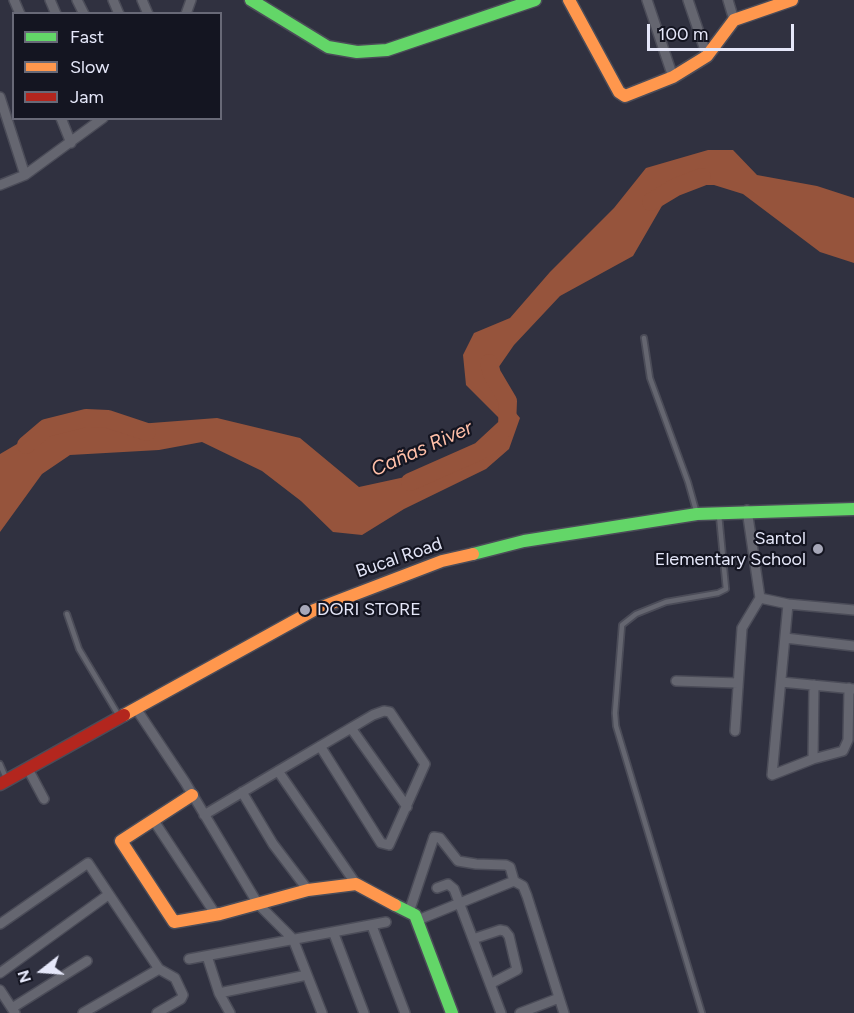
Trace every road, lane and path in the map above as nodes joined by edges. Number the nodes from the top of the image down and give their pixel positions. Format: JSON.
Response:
{"nodes":[{"id":1,"x":251,"y":0,"type":"edge"},
{"id":2,"x":535,"y":0,"type":"edge"},
{"id":3,"x":569,"y":0,"type":"edge"},
{"id":4,"x":646,"y":0,"type":"edge"},
{"id":5,"x":688,"y":0,"type":"edge"},
{"id":6,"x":728,"y":0,"type":"edge"},
{"id":7,"x":792,"y":0,"type":"edge"},
{"id":8,"x":772,"y":3,"type":"edge"},
{"id":9,"x":734,"y":20,"type":"junction"},
{"id":10,"x":707,"y":56,"type":"junction"},
{"id":11,"x":673,"y":77,"type":"junction"},
{"id":12,"x":0,"y":97,"type":"edge"},
{"id":13,"x":62,"y":120,"type":"edge"},
{"id":14,"x":100,"y":120,"type":"edge"},
{"id":15,"x":71,"y":143,"type":"junction"},
{"id":16,"x":26,"y":175,"type":"junction"},
{"id":17,"x":0,"y":185,"type":"edge"},
{"id":18,"x":644,"y":338,"type":"dead end"},
{"id":19,"x":854,"y":509,"type":"edge"},
{"id":20,"x":747,"y":510,"type":"junction"},
{"id":21,"x":719,"y":512,"type":"junction"},
{"id":22,"x":697,"y":514,"type":"junction"},
{"id":23,"x":760,"y":598,"type":"junction"},
{"id":24,"x":788,"y":604,"type":"junction"},
{"id":25,"x":854,"y":610,"type":"edge"},
{"id":26,"x":67,"y":614,"type":"dead end"},
{"id":27,"x":785,"y":638,"type":"junction"},
{"id":28,"x":854,"y":646,"type":"edge"},
{"id":29,"x":676,"y":681,"type":"dead end"},
{"id":30,"x":781,"y":682,"type":"junction"},
{"id":31,"x":738,"y":683,"type":"junction"},
{"id":32,"x":814,"y":685,"type":"junction"},
{"id":33,"x":851,"y":688,"type":"edge"},
{"id":34,"x":137,"y":710,"type":"junction"},
{"id":35,"x":121,"y":719,"type":"junction"},
{"id":36,"x":351,"y":728,"type":"junction"},
{"id":37,"x":735,"y":731,"type":"dead end"},
{"id":38,"x":320,"y":746,"type":"junction"},
{"id":39,"x":813,"y":759,"type":"junction"},
{"id":40,"x":0,"y":764,"type":"edge"},
{"id":41,"x":28,"y":769,"type":"junction"},
{"id":42,"x":278,"y":771,"type":"junction"},
{"id":43,"x":3,"y":782,"type":"edge"},
{"id":44,"x":242,"y":792,"type":"junction"},
{"id":45,"x":192,"y":795,"type":"junction"},
{"id":46,"x":44,"y":799,"type":"dead end"},
{"id":47,"x":407,"y":807,"type":"junction"},
{"id":48,"x":204,"y":815,"type":"junction"},
{"id":49,"x":154,"y":821,"type":"junction"},
{"id":50,"x":514,"y":881,"type":"junction"},
{"id":51,"x":356,"y":884,"type":"junction"},
{"id":52,"x":437,"y":888,"type":"dead end"},
{"id":53,"x":308,"y":890,"type":"junction"},
{"id":54,"x":108,"y":895,"type":"junction"},
{"id":55,"x":459,"y":903,"type":"junction"},
{"id":56,"x":258,"y":904,"type":"junction"},
{"id":57,"x":410,"y":909,"type":"junction"},
{"id":58,"x":216,"y":915,"type":"junction"},
{"id":59,"x":418,"y":920,"type":"junction"},
{"id":60,"x":386,"y":922,"type":"dead end"},
{"id":61,"x":0,"y":924,"type":"edge"},
{"id":62,"x":372,"y":926,"type":"junction"},
{"id":63,"x":334,"y":934,"type":"junction"},
{"id":64,"x":293,"y":939,"type":"junction"},
{"id":65,"x":473,"y":939,"type":"junction"},
{"id":66,"x":207,"y":956,"type":"junction"},
{"id":67,"x":189,"y":959,"type":"dead end"},
{"id":68,"x":87,"y":961,"type":"dead end"},
{"id":69,"x":159,"y":969,"type":"junction"},
{"id":70,"x":0,"y":973,"type":"edge"},
{"id":71,"x":307,"y":975,"type":"junction"},
{"id":72,"x":490,"y":984,"type":"junction"},
{"id":73,"x":0,"y":990,"type":"edge"},
{"id":74,"x":219,"y":993,"type":"junction"},
{"id":75,"x":559,"y":998,"type":"junction"},
{"id":76,"x":13,"y":1011,"type":"edge"},
{"id":77,"x":319,"y":1012,"type":"edge"},
{"id":78,"x":83,"y":1013,"type":"edge"},
{"id":79,"x":157,"y":1013,"type":"edge"},
{"id":80,"x":230,"y":1013,"type":"edge"},
{"id":81,"x":364,"y":1013,"type":"edge"},
{"id":82,"x":405,"y":1013,"type":"edge"},
{"id":83,"x":452,"y":1013,"type":"edge"},
{"id":84,"x":501,"y":1013,"type":"edge"},
{"id":85,"x":520,"y":1013,"type":"edge"},
{"id":86,"x":564,"y":1013,"type":"edge"},
{"id":87,"x":702,"y":1013,"type":"edge"}],
"edges":[{"from":1,"to":2,"type":"street"},
{"from":3,"to":11,"type":"street"},
{"from":4,"to":11,"type":"street"},
{"from":5,"to":10,"type":"street"},
{"from":6,"to":9,"type":"street"},
{"from":7,"to":8,"type":"street"},
{"from":8,"to":9,"type":"street"},
{"from":9,"to":10,"type":"street"},
{"from":10,"to":11,"type":"street"},
{"from":12,"to":16,"type":"street"},
{"from":13,"to":15,"type":"street"},
{"from":14,"to":15,"type":"street"},
{"from":15,"to":16,"type":"street"},
{"from":16,"to":17,"type":"street"},
{"from":18,"to":22,"type":"lane"},
{"from":19,"to":20,"type":"street","name":"Bucal Road"},
{"from":20,"to":21,"type":"street","name":"Bucal Road"},
{"from":20,"to":23,"type":"street"},
{"from":21,"to":22,"type":"street","name":"Bucal Road"},
{"from":21,"to":87,"type":"lane"},
{"from":22,"to":34,"type":"street","name":"Bucal Road"},
{"from":23,"to":24,"type":"street"},
{"from":23,"to":31,"type":"street"},
{"from":24,"to":25,"type":"street"},
{"from":24,"to":27,"type":"street"},
{"from":26,"to":35,"type":"lane"},
{"from":27,"to":28,"type":"street"},
{"from":27,"to":30,"type":"street"},
{"from":29,"to":31,"type":"street"},
{"from":30,"to":32,"type":"street"},
{"from":30,"to":39,"type":"street"},
{"from":31,"to":37,"type":"street"},
{"from":32,"to":33,"type":"street"},
{"from":32,"to":39,"type":"street"},
{"from":33,"to":39,"type":"street"},
{"from":34,"to":35,"type":"street","name":"Bucal Road"},
{"from":34,"to":45,"type":"street"},
{"from":35,"to":41,"type":"street","name":"Bucal Road"},
{"from":36,"to":38,"type":"street"},
{"from":36,"to":47,"type":"street"},
{"from":36,"to":47,"type":"street"},
{"from":38,"to":42,"type":"street"},
{"from":38,"to":47,"type":"street"},
{"from":40,"to":43,"type":"lane"},
{"from":41,"to":43,"type":"street","name":"Bucal Road"},
{"from":41,"to":46,"type":"street"},
{"from":42,"to":44,"type":"street"},
{"from":42,"to":51,"type":"street"},
{"from":44,"to":48,"type":"street"},
{"from":44,"to":53,"type":"street"},
{"from":45,"to":48,"type":"street"},
{"from":45,"to":49,"type":"street"},
{"from":48,"to":56,"type":"street"},
{"from":49,"to":58,"type":"street"},
{"from":49,"to":58,"type":"street"},
{"from":50,"to":55,"type":"street"},
{"from":50,"to":57,"type":"street"},
{"from":50,"to":75,"type":"street"},
{"from":51,"to":53,"type":"street"},
{"from":51,"to":57,"type":"street"},
{"from":52,"to":55,"type":"street"},
{"from":53,"to":56,"type":"street"},
{"from":54,"to":61,"type":"street"},
{"from":54,"to":69,"type":"street"},
{"from":54,"to":70,"type":"street"},
{"from":55,"to":59,"type":"street"},
{"from":55,"to":65,"type":"street"},
{"from":56,"to":58,"type":"street"},
{"from":56,"to":64,"type":"street"},
{"from":57,"to":59,"type":"street"},
{"from":59,"to":83,"type":"street"},
{"from":60,"to":62,"type":"street"},
{"from":62,"to":63,"type":"street"},
{"from":62,"to":82,"type":"street"},
{"from":63,"to":64,"type":"street"},
{"from":63,"to":81,"type":"street"},
{"from":64,"to":66,"type":"street"},
{"from":64,"to":71,"type":"street"},
{"from":65,"to":72,"type":"street"},
{"from":65,"to":72,"type":"street"},
{"from":66,"to":67,"type":"street"},
{"from":66,"to":74,"type":"street"},
{"from":68,"to":76,"type":"street"},
{"from":69,"to":78,"type":"street"},
{"from":69,"to":79,"type":"street"},
{"from":71,"to":74,"type":"street"},
{"from":71,"to":77,"type":"street"},
{"from":72,"to":84,"type":"street"},
{"from":73,"to":76,"type":"street"},
{"from":74,"to":80,"type":"street"},
{"from":75,"to":85,"type":"street"},
{"from":75,"to":86,"type":"street"}]}
